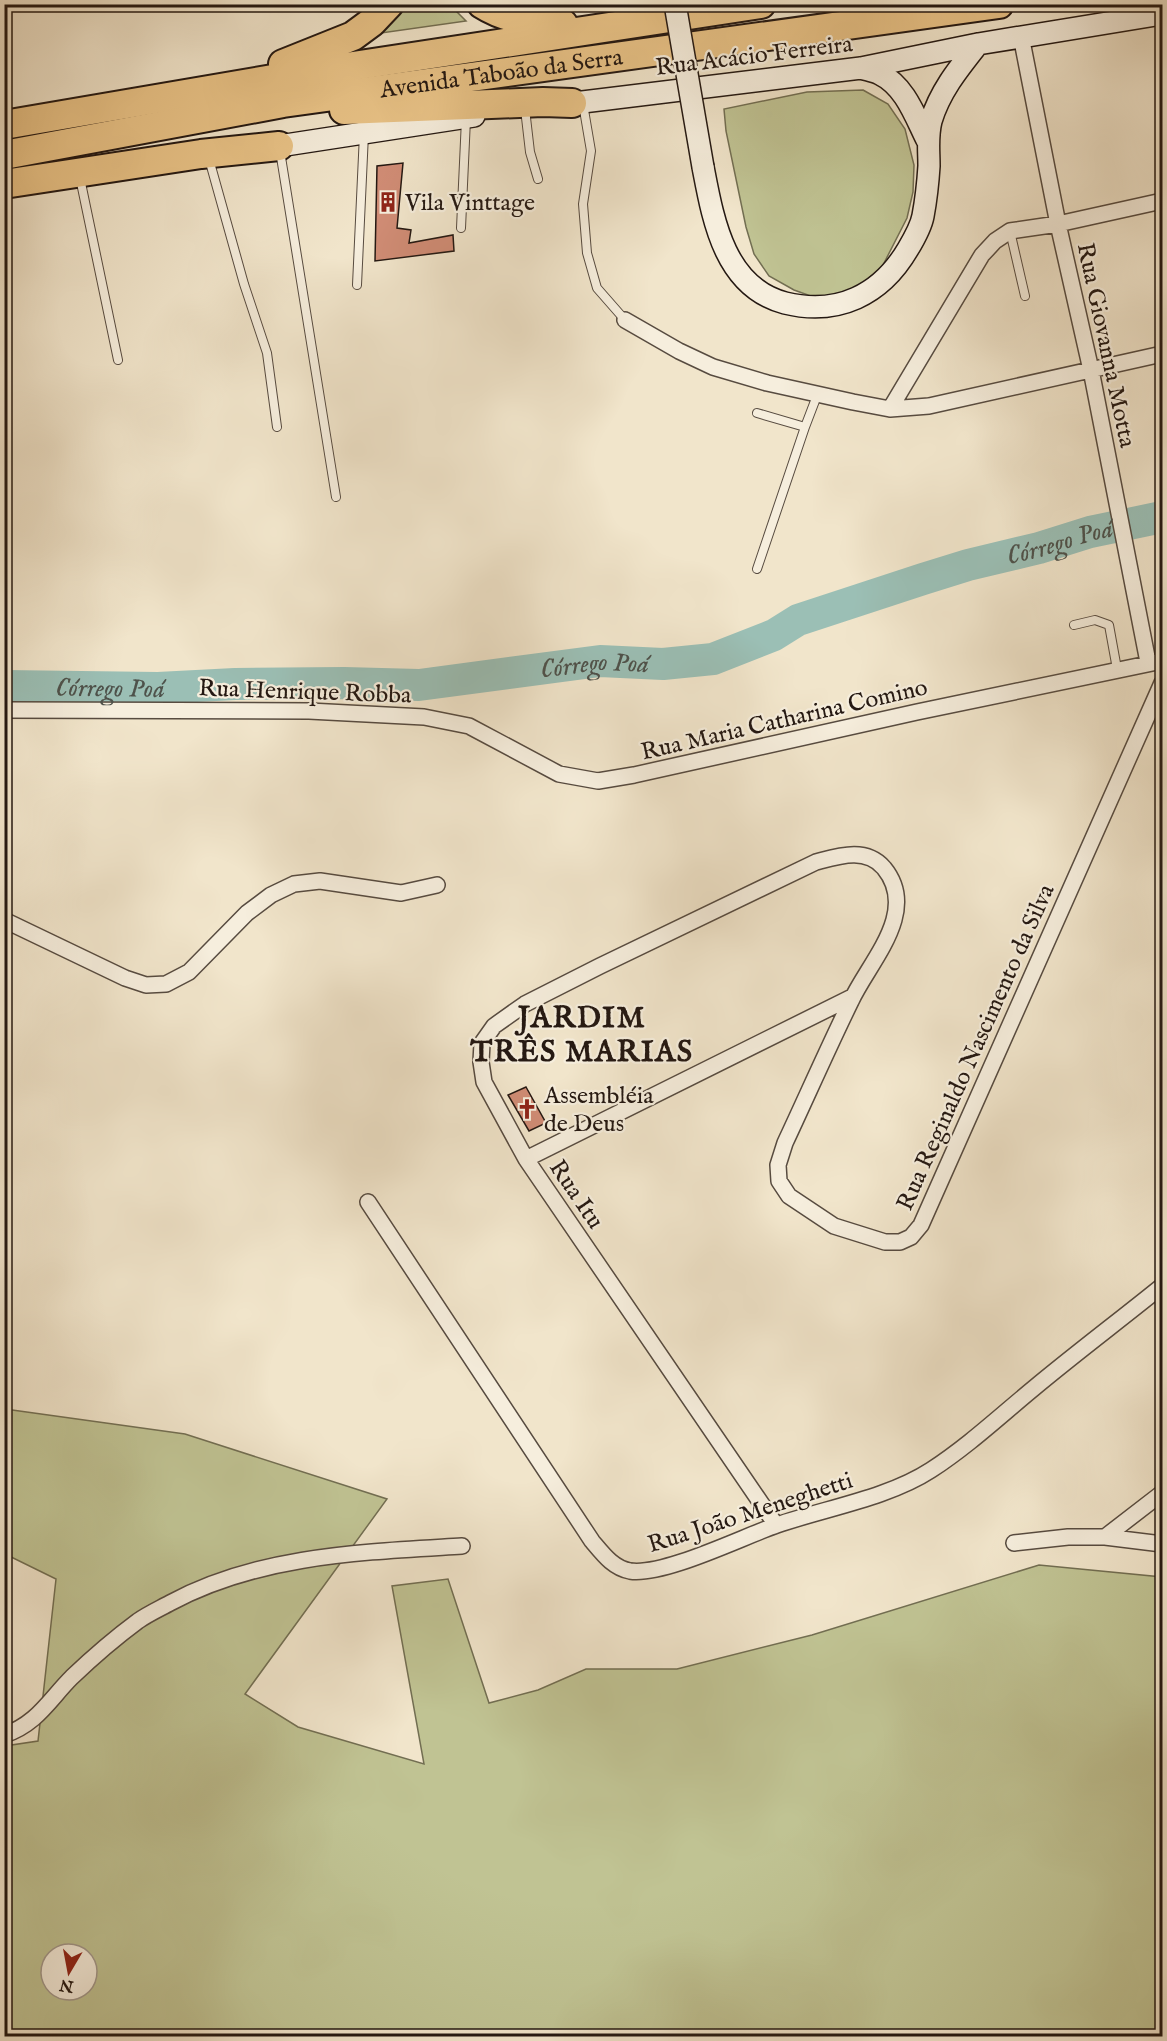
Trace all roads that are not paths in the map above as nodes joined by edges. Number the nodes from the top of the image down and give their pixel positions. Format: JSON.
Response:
{"nodes":[{"id":1,"x":389,"y":4,"type":"edge"},
{"id":2,"x":482,"y":4,"type":"edge"},
{"id":3,"x":675,"y":4,"type":"edge"},
{"id":4,"x":762,"y":4,"type":"edge"},
{"id":5,"x":999,"y":4,"type":"edge"},
{"id":6,"x":1162,"y":14,"type":"edge"},
{"id":7,"x":610,"y":27,"type":"junction"},
{"id":8,"x":1021,"y":36,"type":"junction"},
{"id":9,"x":978,"y":44,"type":"junction"},
{"id":10,"x":919,"y":56,"type":"junction"},
{"id":11,"x":861,"y":68,"type":"junction"},
{"id":12,"x":213,"y":90,"type":"junction"},
{"id":13,"x":908,"y":101,"type":"junction"},
{"id":14,"x":577,"y":102,"type":"junction"},
{"id":15,"x":283,"y":103,"type":"junction"},
{"id":16,"x":525,"y":109,"type":"junction"},
{"id":17,"x":466,"y":117,"type":"junction"},
{"id":18,"x":4,"y":125,"type":"edge"},
{"id":19,"x":364,"y":133,"type":"junction"},
{"id":20,"x":927,"y":140,"type":"junction"},
{"id":21,"x":279,"y":147,"type":"junction"},
{"id":22,"x":207,"y":153,"type":"junction"},
{"id":23,"x":4,"y":156,"type":"edge"},
{"id":24,"x":79,"y":171,"type":"junction"},
{"id":25,"x":538,"y":179,"type":"dead end"},
{"id":26,"x":4,"y":184,"type":"edge"},
{"id":27,"x":1162,"y":201,"type":"edge"},
{"id":28,"x":1058,"y":224,"type":"junction"},
{"id":29,"x":461,"y":228,"type":"dead end"},
{"id":30,"x":1010,"y":231,"type":"junction"},
{"id":31,"x":357,"y":285,"type":"dead end"},
{"id":32,"x":1025,"y":296,"type":"dead end"},
{"id":33,"x":625,"y":320,"type":"joint"},
{"id":34,"x":1162,"y":354,"type":"edge"},
{"id":35,"x":118,"y":360,"type":"dead end"},
{"id":36,"x":1091,"y":370,"type":"junction"},
{"id":37,"x":818,"y":393,"type":"junction"},
{"id":38,"x":890,"y":408,"type":"junction"},
{"id":39,"x":757,"y":413,"type":"dead end"},
{"id":40,"x":277,"y":427,"type":"dead end"},
{"id":41,"x":805,"y":427,"type":"junction"},
{"id":42,"x":336,"y":497,"type":"dead end"},
{"id":43,"x":757,"y":569,"type":"dead end"},
{"id":44,"x":1074,"y":625,"type":"dead end"},
{"id":45,"x":1155,"y":662,"type":"edge"},
{"id":46,"x":1117,"y":669,"type":"junction"},
{"id":47,"x":1162,"y":683,"type":"edge"},
{"id":48,"x":4,"y":710,"type":"edge"},
{"id":49,"x":424,"y":717,"type":"joint"},
{"id":50,"x":437,"y":885,"type":"dead end"},
{"id":51,"x":897,"y":899,"type":"joint"},
{"id":52,"x":4,"y":920,"type":"edge"},
{"id":53,"x":852,"y":997,"type":"junction"},
{"id":54,"x":526,"y":1159,"type":"junction"},
{"id":55,"x":368,"y":1202,"type":"dead end"},
{"id":56,"x":1162,"y":1286,"type":"edge"},
{"id":57,"x":1162,"y":1493,"type":"edge"},
{"id":58,"x":776,"y":1525,"type":"junction"},
{"id":59,"x":1105,"y":1537,"type":"junction"},
{"id":60,"x":1014,"y":1543,"type":"dead end"},
{"id":61,"x":1162,"y":1544,"type":"edge"},
{"id":62,"x":462,"y":1546,"type":"dead end"},
{"id":63,"x":4,"y":1735,"type":"edge"}],
"edges":[{"from":1,"to":12,"type":"highway"},
{"from":2,"to":7,"type":"highway"},
{"from":3,"to":20,"type":"main road","bridge":true},
{"from":4,"to":7,"type":"highway","name":"Avenida Taboão da Serra"},
{"from":5,"to":15,"type":"highway","name":"Avenida Taboão da Serra"},
{"from":6,"to":8,"type":"main road","name":"Rua Acácio Ferreira"},
{"from":7,"to":12,"type":"highway","name":"Avenida Taboão da Serra"},
{"from":8,"to":9,"type":"main road","name":"Rua Acácio Ferreira"},
{"from":8,"to":28,"type":"street","name":"Rua Giovanna Motta"},
{"from":9,"to":10,"type":"main road","name":"Rua Acácio Ferreira"},
{"from":9,"to":20,"type":"main road"},
{"from":10,"to":11,"type":"main road","name":"Rua Acácio Ferreira"},
{"from":10,"to":13,"type":"main road"},
{"from":11,"to":13,"type":"main road"},
{"from":11,"to":14,"type":"main road","name":"Rua Acácio Ferreira"},
{"from":12,"to":18,"type":"highway","name":"Avenida Taboão da Serra"},
{"from":13,"to":20,"type":"main road"},
{"from":14,"to":15,"type":"highway"},
{"from":14,"to":16,"type":"main road","name":"Rua Acácio Ferreira"},
{"from":14,"to":33,"type":"lane"},
{"from":15,"to":23,"type":"highway","name":"Avenida Taboão da Serra"},
{"from":16,"to":17,"type":"main road","name":"Rua Acácio Ferreira"},
{"from":16,"to":25,"type":"lane"},
{"from":17,"to":19,"type":"main road","name":"Rua Acácio Ferreira"},
{"from":17,"to":29,"type":"lane"},
{"from":19,"to":21,"type":"main road","name":"Rua Acácio Ferreira"},
{"from":19,"to":31,"type":"lane"},
{"from":21,"to":22,"type":"highway"},
{"from":21,"to":42,"type":"lane"},
{"from":22,"to":24,"type":"highway"},
{"from":22,"to":40,"type":"lane"},
{"from":24,"to":26,"type":"highway"},
{"from":24,"to":35,"type":"lane"},
{"from":27,"to":28,"type":"street"},
{"from":28,"to":30,"type":"street"},
{"from":28,"to":36,"type":"street","name":"Rua Giovanna Motta"},
{"from":30,"to":32,"type":"lane"},
{"from":30,"to":38,"type":"street"},
{"from":33,"to":37,"type":"street"},
{"from":34,"to":36,"type":"street"},
{"from":36,"to":38,"type":"street"},
{"from":36,"to":45,"type":"street","name":"Rua Giovanna Motta"},
{"from":37,"to":38,"type":"street"},
{"from":37,"to":41,"type":"lane"},
{"from":39,"to":41,"type":"lane"},
{"from":41,"to":43,"type":"lane"},
{"from":44,"to":46,"type":"lane"},
{"from":45,"to":46,"type":"street","name":"Rua Maria Catharina Comino"},
{"from":46,"to":49,"type":"street","name":"Rua Maria Catharina Comino"},
{"from":47,"to":53,"type":"street","name":"Rua Reginaldo Nascimento da Silva"},
{"from":48,"to":49,"type":"street","name":"Rua Henrique Robba"},
{"from":50,"to":52,"type":"street"},
{"from":51,"to":53,"type":"street","name":"Rua Reginaldo Nascimento da Silva"},
{"from":51,"to":54,"type":"street","name":"Rua Itu"},
{"from":53,"to":54,"type":"street"},
{"from":54,"to":58,"type":"street","name":"Rua Itu"},
{"from":55,"to":58,"type":"street","name":"Rua João Meneghetti"},
{"from":56,"to":58,"type":"street","name":"Rua João Meneghetti"},
{"from":57,"to":59,"type":"street"},
{"from":59,"to":60,"type":"street"},
{"from":59,"to":61,"type":"street"},
{"from":62,"to":63,"type":"street"}]}
